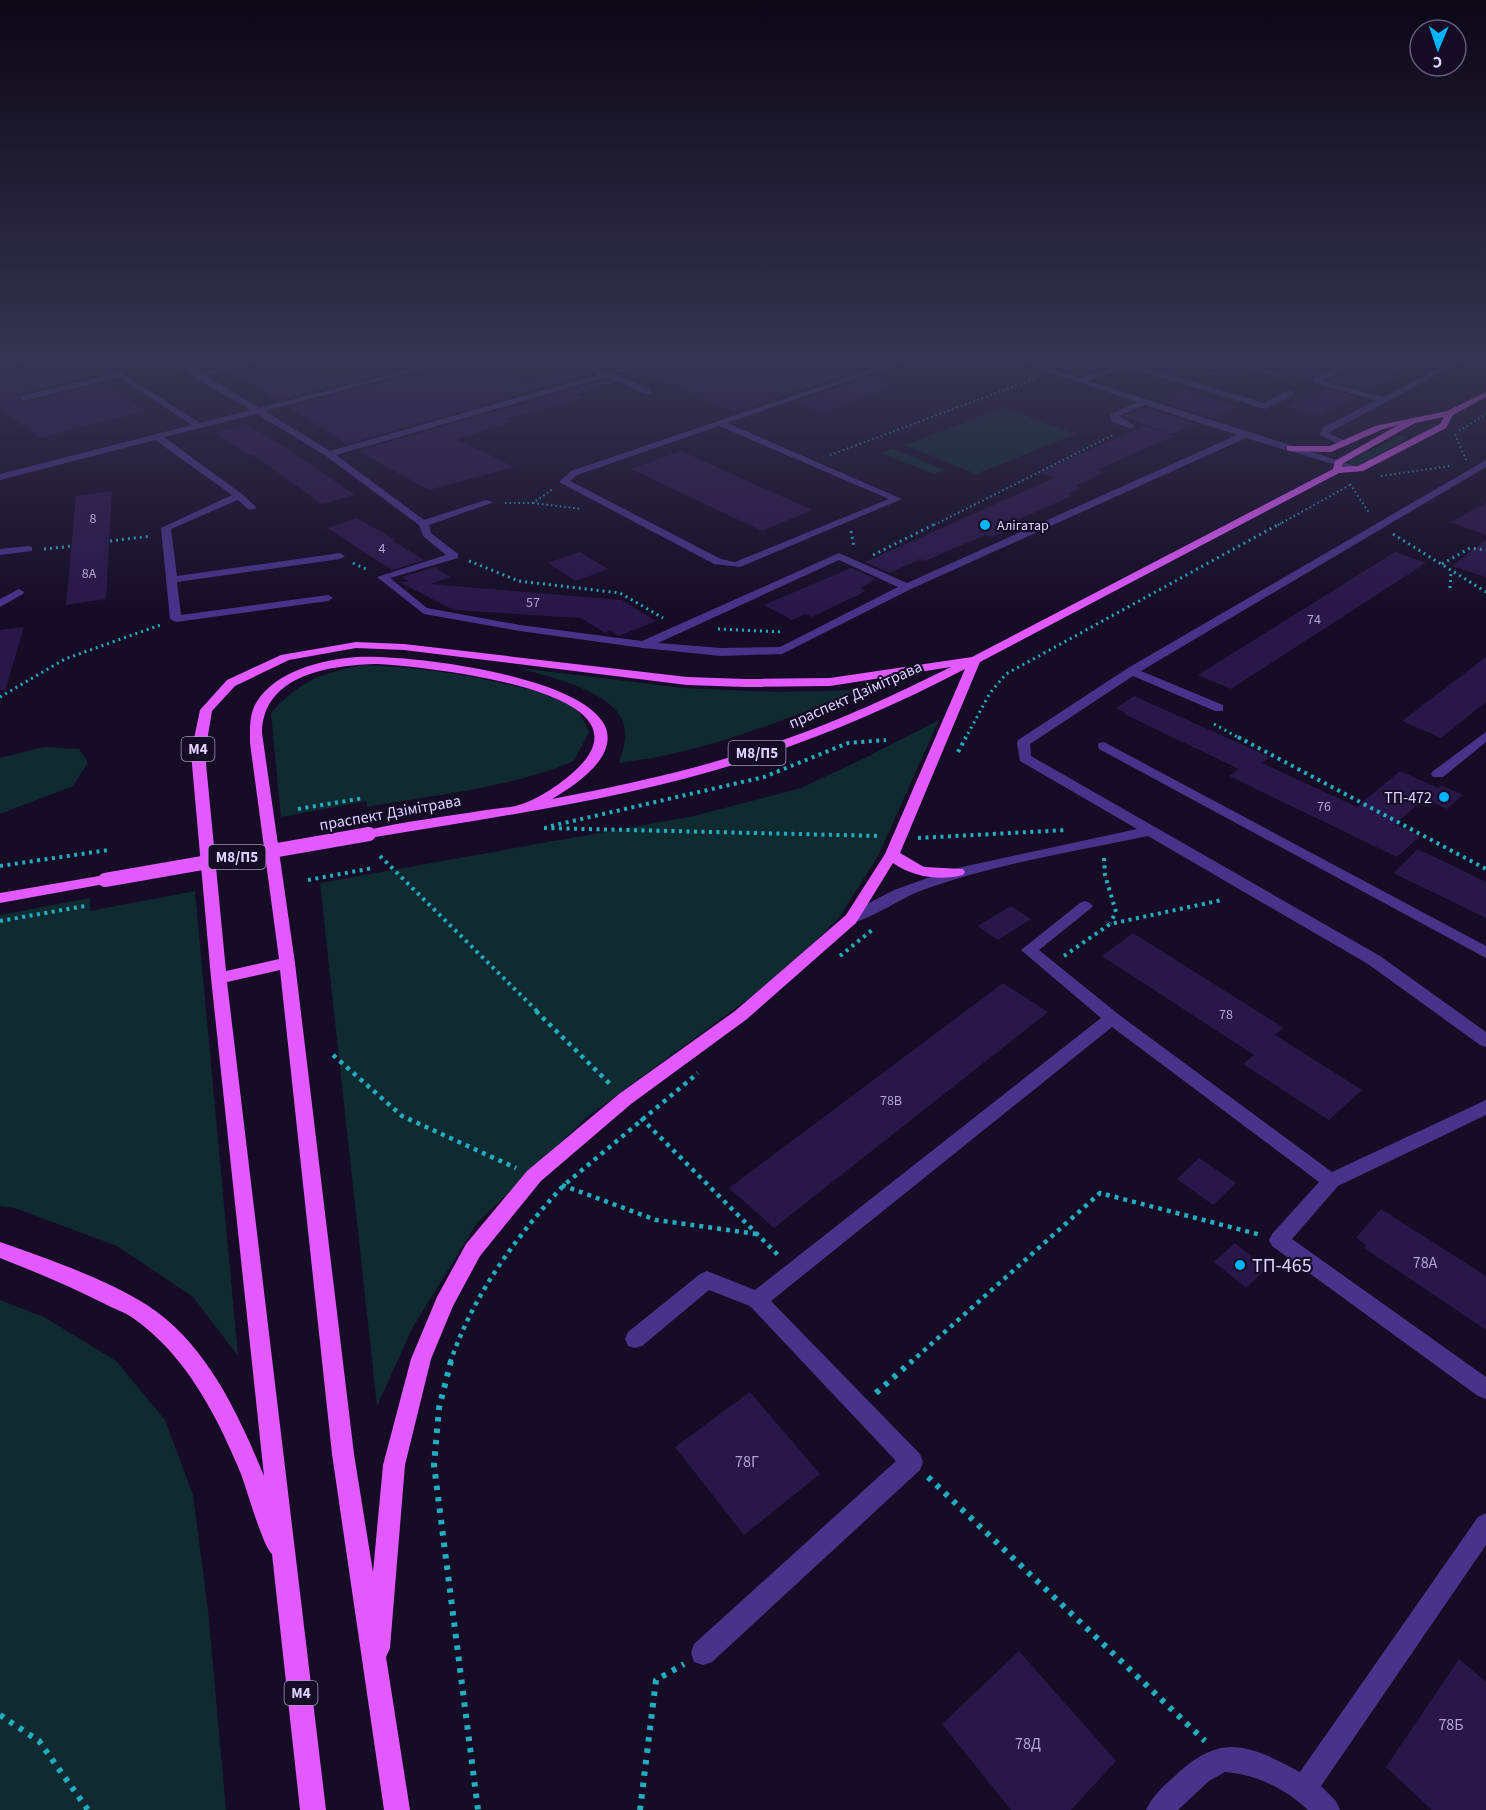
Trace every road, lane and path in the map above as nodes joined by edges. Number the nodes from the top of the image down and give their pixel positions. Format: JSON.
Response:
{"nodes":[{"id":1,"x":135,"y":441,"type":"edge"},
{"id":2,"x":164,"y":441,"type":"edge"},
{"id":3,"x":308,"y":441,"type":"edge"},
{"id":4,"x":372,"y":441,"type":"edge"},
{"id":5,"x":665,"y":441,"type":"edge"},
{"id":6,"x":764,"y":441,"type":"edge"},
{"id":7,"x":865,"y":441,"type":"edge"},
{"id":8,"x":1100,"y":441,"type":"edge"},
{"id":9,"x":1231,"y":441,"type":"edge"},
{"id":10,"x":1267,"y":441,"type":"edge"},
{"id":11,"x":1339,"y":441,"type":"edge"},
{"id":12,"x":1350,"y":441,"type":"edge"},
{"id":13,"x":1378,"y":441,"type":"edge"},
{"id":14,"x":1413,"y":441,"type":"edge"},
{"id":15,"x":1461,"y":441,"type":"edge"},
{"id":16,"x":1345,"y":444,"type":"junction"},
{"id":17,"x":1290,"y":448,"type":"junction"},
{"id":18,"x":329,"y":454,"type":"junction"},
{"id":19,"x":812,"y":461,"type":"junction"},
{"id":20,"x":1478,"y":465,"type":"edge"},
{"id":21,"x":1337,"y":466,"type":"junction"},
{"id":22,"x":1360,"y":469,"type":"joint"},
{"id":23,"x":1383,"y":469,"type":"dead end"},
{"id":24,"x":0,"y":477,"type":"edge"},
{"id":25,"x":564,"y":482,"type":"junction"},
{"id":26,"x":1356,"y":482,"type":"dead end"},
{"id":27,"x":1350,"y":484,"type":"junction"},
{"id":28,"x":239,"y":496,"type":"junction"},
{"id":29,"x":489,"y":502,"type":"joint"},
{"id":30,"x":252,"y":508,"type":"dead end"},
{"id":31,"x":852,"y":517,"type":"junction"},
{"id":32,"x":423,"y":524,"type":"junction"},
{"id":33,"x":1378,"y":524,"type":"junction"},
{"id":34,"x":166,"y":534,"type":"junction"},
{"id":35,"x":110,"y":541,"type":"dead end"},
{"id":36,"x":73,"y":546,"type":"dead end"},
{"id":37,"x":33,"y":549,"type":"joint"},
{"id":38,"x":1486,"y":550,"type":"edge"},
{"id":39,"x":0,"y":552,"type":"edge"},
{"id":40,"x":340,"y":556,"type":"joint"},
{"id":41,"x":454,"y":556,"type":"junction"},
{"id":42,"x":839,"y":556,"type":"junction"},
{"id":43,"x":856,"y":564,"type":"junction"},
{"id":44,"x":1442,"y":564,"type":"junction"},
{"id":45,"x":1451,"y":573,"type":"junction"},
{"id":46,"x":382,"y":577,"type":"junction"},
{"id":47,"x":170,"y":580,"type":"junction"},
{"id":48,"x":907,"y":587,"type":"junction"},
{"id":49,"x":1450,"y":588,"type":"dead end"},
{"id":50,"x":19,"y":592,"type":"dead end"},
{"id":51,"x":1486,"y":592,"type":"edge"},
{"id":52,"x":328,"y":598,"type":"dead end"},
{"id":53,"x":0,"y":604,"type":"edge"},
{"id":54,"x":176,"y":619,"type":"junction"},
{"id":55,"x":680,"y":629,"type":"junction"},
{"id":56,"x":814,"y":634,"type":"junction"},
{"id":57,"x":643,"y":645,"type":"junction"},
{"id":58,"x":975,"y":660,"type":"junction"},
{"id":59,"x":1132,"y":671,"type":"junction"},
{"id":60,"x":0,"y":697,"type":"edge"},
{"id":61,"x":1219,"y":708,"type":"dead end"},
{"id":62,"x":1206,"y":720,"type":"dead end"},
{"id":63,"x":1486,"y":735,"type":"edge"},
{"id":64,"x":886,"y":740,"type":"dead end"},
{"id":65,"x":1104,"y":746,"type":"dead end"},
{"id":66,"x":957,"y":753,"type":"dead end"},
{"id":67,"x":1438,"y":774,"type":"dead end"},
{"id":68,"x":364,"y":798,"type":"dead end"},
{"id":69,"x":527,"y":807,"type":"junction"},
{"id":70,"x":298,"y":809,"type":"dead end"},
{"id":71,"x":924,"y":827,"type":"dead end"},
{"id":72,"x":1072,"y":830,"type":"dead end"},
{"id":73,"x":1150,"y":831,"type":"junction"},
{"id":74,"x":919,"y":838,"type":"junction"},
{"id":75,"x":895,"y":845,"type":"junction"},
{"id":76,"x":108,"y":850,"type":"dead end"},
{"id":77,"x":380,"y":856,"type":"dead end"},
{"id":78,"x":1114,"y":856,"type":"dead end"},
{"id":79,"x":1104,"y":858,"type":"junction"},
{"id":80,"x":1093,"y":861,"type":"dead end"},
{"id":81,"x":0,"y":866,"type":"edge"},
{"id":82,"x":907,"y":866,"type":"junction"},
{"id":83,"x":373,"y":868,"type":"dead end"},
{"id":84,"x":1486,"y":869,"type":"edge"},
{"id":85,"x":958,"y":872,"type":"junction"},
{"id":86,"x":308,"y":880,"type":"dead end"},
{"id":87,"x":0,"y":898,"type":"edge"},
{"id":88,"x":1222,"y":900,"type":"dead end"},
{"id":89,"x":85,"y":906,"type":"dead end"},
{"id":90,"x":1085,"y":906,"type":"dead end"},
{"id":91,"x":851,"y":919,"type":"junction"},
{"id":92,"x":0,"y":921,"type":"edge"},
{"id":93,"x":881,"y":922,"type":"dead end"},
{"id":94,"x":1110,"y":924,"type":"junction"},
{"id":95,"x":1486,"y":953,"type":"edge"},
{"id":96,"x":835,"y":960,"type":"dead end"},
{"id":97,"x":287,"y":963,"type":"junction"},
{"id":98,"x":1049,"y":966,"type":"junction"},
{"id":99,"x":219,"y":978,"type":"junction"},
{"id":100,"x":1112,"y":1018,"type":"junction"},
{"id":101,"x":1486,"y":1041,"type":"edge"},
{"id":102,"x":706,"y":1065,"type":"dead end"},
{"id":103,"x":625,"y":1099,"type":"junction"},
{"id":104,"x":1486,"y":1107,"type":"edge"},
{"id":105,"x":642,"y":1118,"type":"junction"},
{"id":106,"x":1331,"y":1181,"type":"junction"},
{"id":107,"x":1279,"y":1240,"type":"junction"},
{"id":108,"x":0,"y":1250,"type":"edge"},
{"id":109,"x":795,"y":1271,"type":"junction"},
{"id":110,"x":757,"y":1300,"type":"junction"},
{"id":111,"x":635,"y":1339,"type":"dead end"},
{"id":112,"x":1486,"y":1389,"type":"edge"},
{"id":113,"x":860,"y":1407,"type":"junction"},
{"id":114,"x":912,"y":1462,"type":"junction"},
{"id":115,"x":1486,"y":1525,"type":"edge"},
{"id":116,"x":289,"y":1575,"type":"junction"},
{"id":117,"x":703,"y":1653,"type":"joint"},
{"id":118,"x":376,"y":1673,"type":"junction"},
{"id":119,"x":0,"y":1715,"type":"edge"},
{"id":120,"x":1223,"y":1758,"type":"junction"},
{"id":121,"x":1304,"y":1788,"type":"junction"},
{"id":122,"x":88,"y":1810,"type":"edge"},
{"id":123,"x":313,"y":1810,"type":"edge"},
{"id":124,"x":397,"y":1810,"type":"edge"},
{"id":125,"x":478,"y":1810,"type":"edge"},
{"id":126,"x":640,"y":1810,"type":"edge"},
{"id":127,"x":1159,"y":1810,"type":"edge"},
{"id":128,"x":1328,"y":1810,"type":"edge"}],
"edges":[{"from":1,"to":24,"type":"street"},
{"from":2,"to":28,"type":"street"},
{"from":3,"to":18,"type":"street"},
{"from":4,"to":18,"type":"street"},
{"from":5,"to":25,"type":"street"},
{"from":6,"to":19,"type":"street"},
{"from":7,"to":19,"type":"path"},
{"from":8,"to":43,"type":"path"},
{"from":9,"to":48,"type":"street"},
{"from":10,"to":17,"type":"street"},
{"from":11,"to":16,"type":"street"},
{"from":12,"to":16,"type":"main road"},
{"from":13,"to":21,"type":"main road","name":"праспект Дзімітрава"},
{"from":14,"to":22,"type":"main road"},
{"from":15,"to":20,"type":"path"},
{"from":16,"to":17,"type":"main road"},
{"from":17,"to":21,"type":"street"},
{"from":18,"to":32,"type":"street"},
{"from":19,"to":31,"type":"street"},
{"from":20,"to":23,"type":"path"},
{"from":20,"to":33,"type":"street"},
{"from":21,"to":22,"type":"street"},
{"from":21,"to":58,"type":"main road","name":"праспект Дзімітрава","number":"М8/П5"},
{"from":25,"to":29,"type":"path"},
{"from":25,"to":31,"type":"street"},
{"from":26,"to":27,"type":"path"},
{"from":27,"to":33,"type":"path"},
{"from":27,"to":66,"type":"path"},
{"from":28,"to":30,"type":"street"},
{"from":28,"to":34,"type":"street"},
{"from":29,"to":32,"type":"street"},
{"from":31,"to":42,"type":"path"},
{"from":32,"to":41,"type":"street"},
{"from":33,"to":44,"type":"path"},
{"from":33,"to":59,"type":"street"},
{"from":34,"to":35,"type":"path"},
{"from":34,"to":47,"type":"street"},
{"from":36,"to":37,"type":"path"},
{"from":37,"to":39,"type":"street"},
{"from":38,"to":44,"type":"path"},
{"from":40,"to":46,"type":"path"},
{"from":40,"to":47,"type":"street"},
{"from":41,"to":46,"type":"street"},
{"from":41,"to":55,"type":"path"},
{"from":42,"to":43,"type":"street"},
{"from":42,"to":55,"type":"street"},
{"from":43,"to":48,"type":"street"},
{"from":44,"to":45,"type":"path"},
{"from":45,"to":49,"type":"path"},
{"from":45,"to":51,"type":"path"},
{"from":46,"to":57,"type":"street"},
{"from":47,"to":54,"type":"street"},
{"from":48,"to":56,"type":"street"},
{"from":50,"to":53,"type":"street"},
{"from":52,"to":54,"type":"street"},
{"from":54,"to":60,"type":"path"},
{"from":55,"to":56,"type":"path"},
{"from":55,"to":57,"type":"street"},
{"from":56,"to":57,"type":"street"},
{"from":58,"to":69,"type":"main road","name":"праспект Дзімітрава","number":"М8/П5"},
{"from":58,"to":75,"type":"main road"},
{"from":58,"to":99,"type":"main road","number":"М4"},
{"from":59,"to":61,"type":"street"},
{"from":59,"to":73,"type":"street"},
{"from":62,"to":84,"type":"path"},
{"from":63,"to":67,"type":"street"},
{"from":64,"to":75,"type":"path"},
{"from":65,"to":95,"type":"street"},
{"from":68,"to":70,"type":"path"},
{"from":69,"to":87,"type":"main road","name":"праспект Дзімітрава","number":"М8/П5","bridge":true},
{"from":69,"to":97,"type":"main road"},
{"from":71,"to":74,"type":"path"},
{"from":72,"to":74,"type":"path"},
{"from":73,"to":85,"type":"street"},
{"from":73,"to":101,"type":"street"},
{"from":74,"to":75,"type":"path"},
{"from":74,"to":82,"type":"path"},
{"from":75,"to":82,"type":"main road"},
{"from":75,"to":91,"type":"main road"},
{"from":76,"to":81,"type":"path"},
{"from":77,"to":103,"type":"path"},
{"from":78,"to":79,"type":"path"},
{"from":79,"to":80,"type":"path"},
{"from":79,"to":94,"type":"path"},
{"from":82,"to":85,"type":"main road"},
{"from":83,"to":86,"type":"path"},
{"from":85,"to":91,"type":"street"},
{"from":88,"to":94,"type":"path"},
{"from":89,"to":92,"type":"path"},
{"from":90,"to":98,"type":"street"},
{"from":91,"to":103,"type":"main road"},
{"from":93,"to":96,"type":"path"},
{"from":94,"to":98,"type":"path"},
{"from":97,"to":99,"type":"main road"},
{"from":97,"to":118,"type":"main road"},
{"from":98,"to":100,"type":"street"},
{"from":99,"to":116,"type":"main road","number":"М4"},
{"from":100,"to":106,"type":"street"},
{"from":100,"to":109,"type":"street"},
{"from":102,"to":105,"type":"path"},
{"from":103,"to":105,"type":"path"},
{"from":103,"to":118,"type":"main road"},
{"from":104,"to":106,"type":"street"},
{"from":105,"to":109,"type":"path"},
{"from":105,"to":125,"type":"path"},
{"from":106,"to":107,"type":"street"},
{"from":107,"to":112,"type":"street"},
{"from":107,"to":113,"type":"path"},
{"from":108,"to":116,"type":"main road"},
{"from":109,"to":110,"type":"street"},
{"from":110,"to":111,"type":"street"},
{"from":110,"to":113,"type":"street"},
{"from":113,"to":114,"type":"street"},
{"from":114,"to":117,"type":"street"},
{"from":114,"to":120,"type":"path"},
{"from":115,"to":121,"type":"street"},
{"from":116,"to":123,"type":"main road","number":"М4"},
{"from":117,"to":126,"type":"path"},
{"from":118,"to":124,"type":"main road"},
{"from":119,"to":122,"type":"path"},
{"from":120,"to":121,"type":"street"},
{"from":120,"to":127,"type":"street"},
{"from":121,"to":128,"type":"street"}]}
